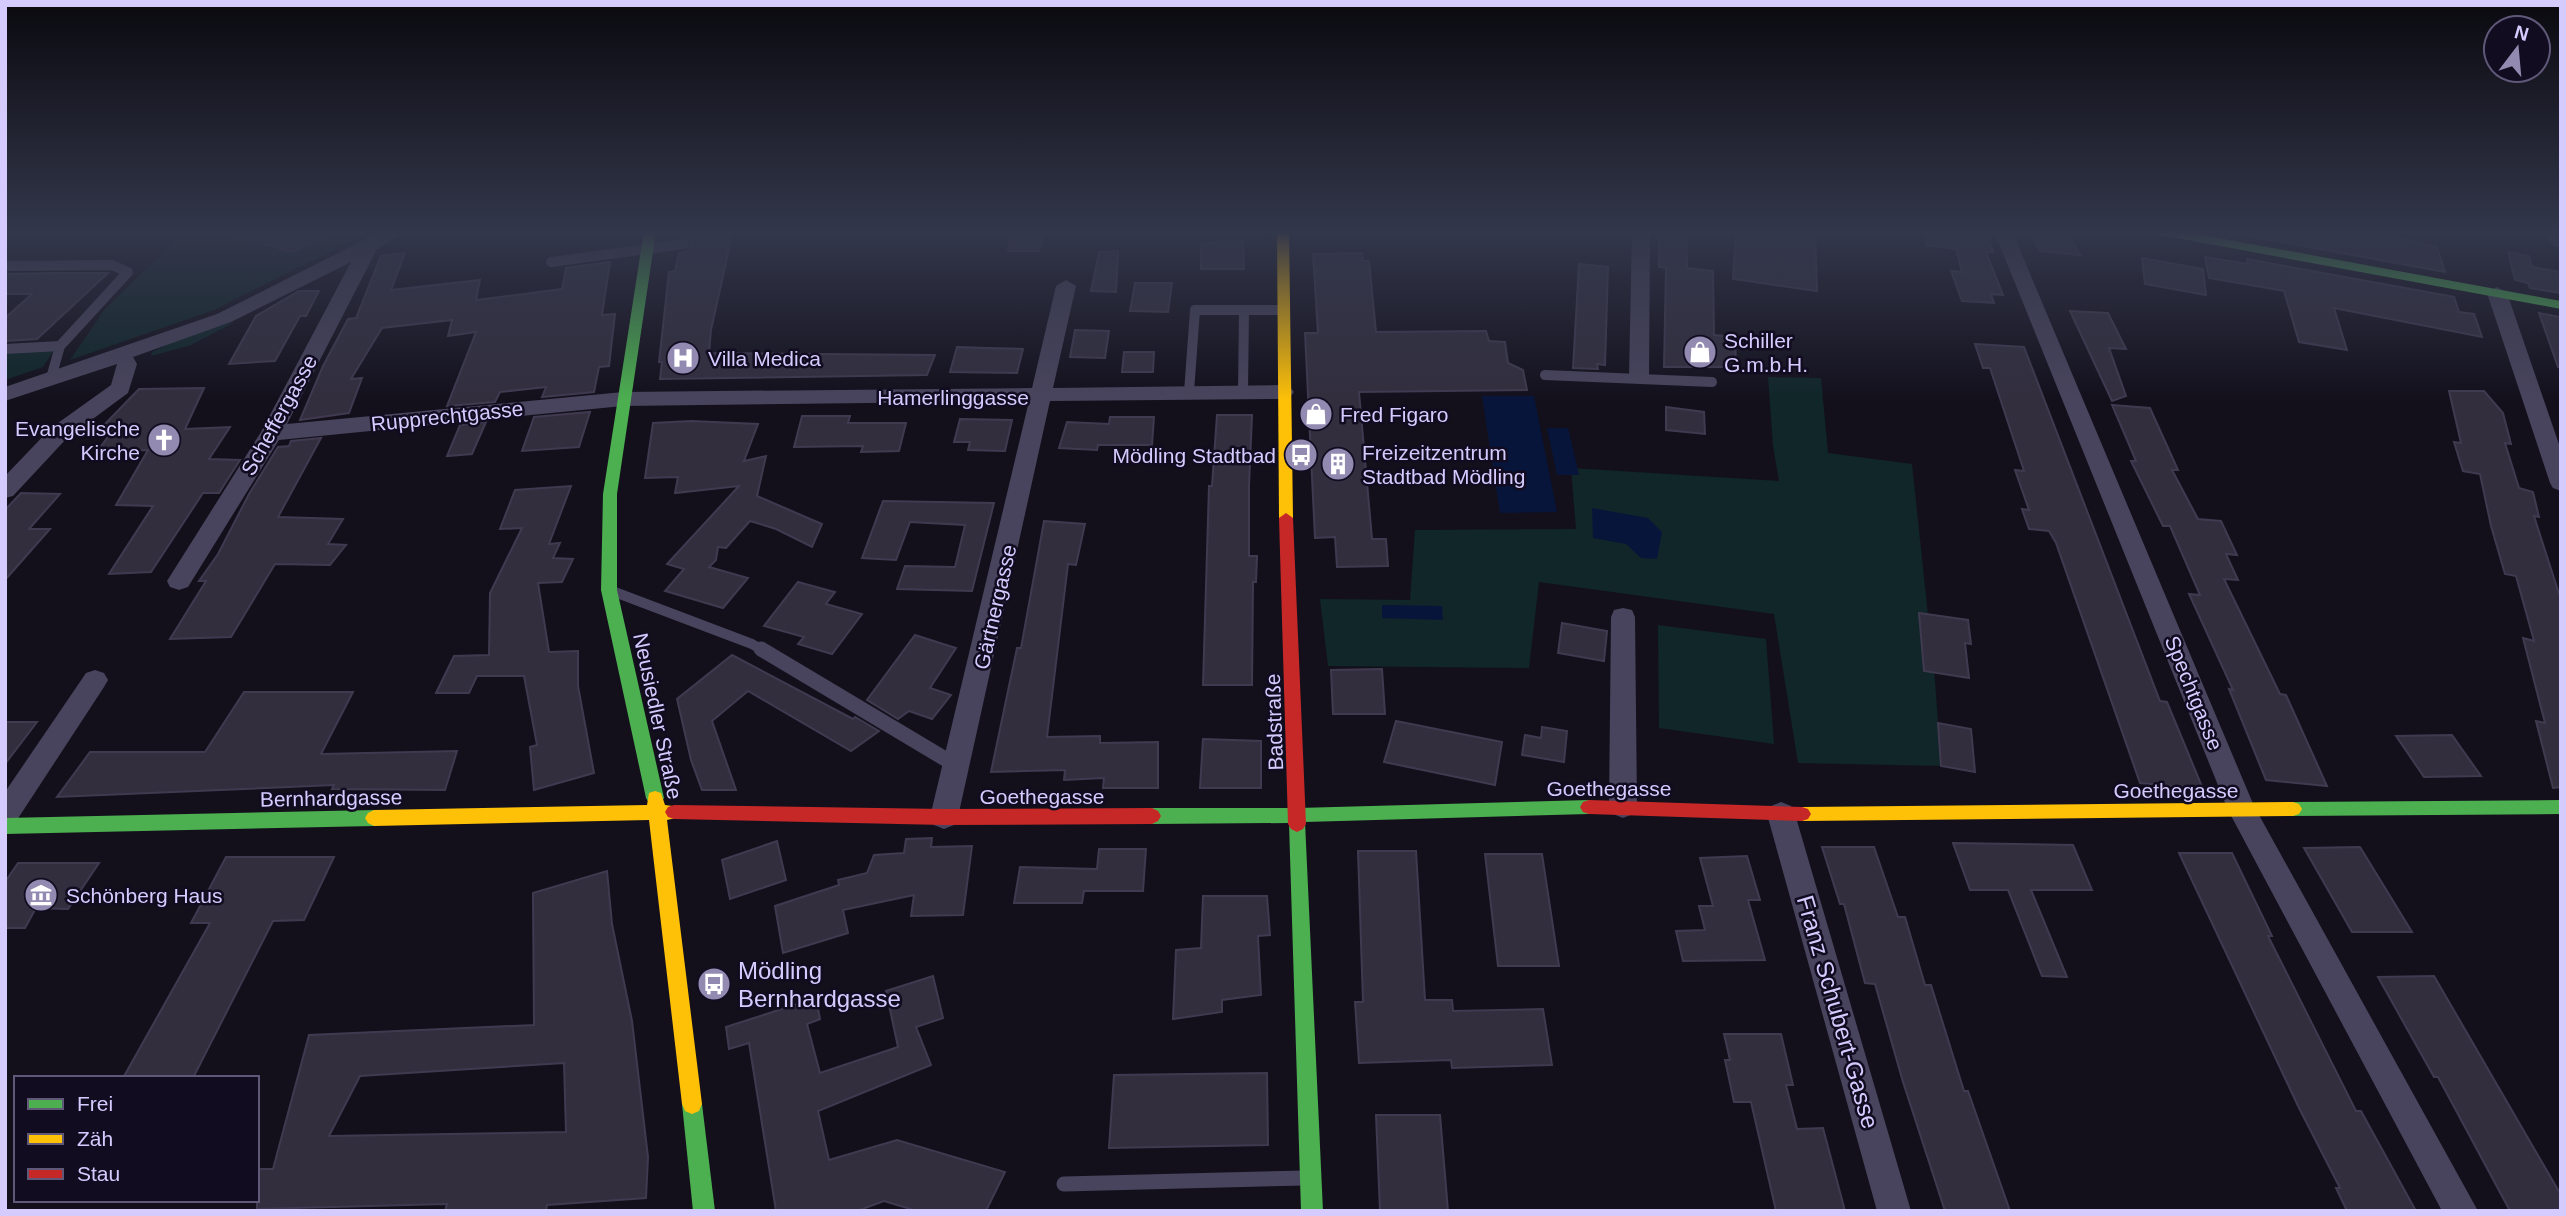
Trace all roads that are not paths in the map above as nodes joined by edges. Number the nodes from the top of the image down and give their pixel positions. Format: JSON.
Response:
{"nodes":[{"id":1,"x":114,"y":288,"type":"edge"},
{"id":2,"x":282,"y":288,"type":"edge"},
{"id":3,"x":347,"y":288,"type":"edge"},
{"id":4,"x":642,"y":288,"type":"edge"},
{"id":5,"x":1066,"y":288,"type":"edge"},
{"id":6,"x":1283,"y":288,"type":"edge"},
{"id":7,"x":1640,"y":288,"type":"edge"},
{"id":8,"x":2027,"y":288,"type":"edge"},
{"id":9,"x":2469,"y":288,"type":"edge"},
{"id":10,"x":2497,"y":293,"type":"junction"},
{"id":11,"x":2561,"y":305,"type":"edge"},
{"id":12,"x":1244,"y":310,"type":"junction"},
{"id":13,"x":1283,"y":310,"type":"junction"},
{"id":14,"x":60,"y":346,"type":"junction"},
{"id":15,"x":5,"y":349,"type":"edge"},
{"id":16,"x":121,"y":355,"type":"junction"},
{"id":17,"x":1545,"y":376,"type":"dead end"},
{"id":18,"x":1639,"y":376,"type":"junction"},
{"id":19,"x":51,"y":378,"type":"junction"},
{"id":20,"x":1712,"y":382,"type":"dead end"},
{"id":21,"x":1189,"y":392,"type":"junction"},
{"id":22,"x":1243,"y":392,"type":"junction"},
{"id":23,"x":1283,"y":392,"type":"junction"},
{"id":24,"x":5,"y":394,"type":"edge"},
{"id":25,"x":1043,"y":396,"type":"junction"},
{"id":26,"x":623,"y":399,"type":"junction"},
{"id":27,"x":272,"y":433,"type":"junction"},
{"id":28,"x":2561,"y":483,"type":"edge"},
{"id":29,"x":5,"y":489,"type":"edge"},
{"id":30,"x":179,"y":581,"type":"dead end"},
{"id":31,"x":609,"y":590,"type":"junction"},
{"id":32,"x":1623,"y":618,"type":"dead end"},
{"id":33,"x":95,"y":680,"type":"dead end"},
{"id":34,"x":958,"y":766,"type":"junction"},
{"id":35,"x":1623,"y":806,"type":"junction"},
{"id":36,"x":2561,"y":807,"type":"edge"},
{"id":37,"x":2242,"y":810,"type":"junction"},
{"id":38,"x":658,"y":812,"type":"junction"},
{"id":39,"x":1781,"y":814,"type":"junction"},
{"id":40,"x":5,"y":815,"type":"edge"},
{"id":41,"x":1298,"y":816,"type":"junction"},
{"id":42,"x":944,"y":817,"type":"junction"},
{"id":43,"x":5,"y":826,"type":"edge"},
{"id":44,"x":1311,"y":1178,"type":"junction"},
{"id":45,"x":1064,"y":1184,"type":"dead end"},
{"id":46,"x":704,"y":1211,"type":"edge"},
{"id":47,"x":1312,"y":1211,"type":"edge"},
{"id":48,"x":1894,"y":1211,"type":"edge"},
{"id":49,"x":2461,"y":1211,"type":"edge"}],
"edges":[{"from":1,"to":14,"type":"lane"},
{"from":2,"to":16,"type":"street"},
{"from":3,"to":27,"type":"street","name":"Scheffergasse"},
{"from":4,"to":26,"type":"street","name":"Neusiedler Straße"},
{"from":5,"to":25,"type":"street","name":"Gärtnergasse"},
{"from":6,"to":13,"type":"street","name":"Badstraße"},
{"from":7,"to":18,"type":"street"},
{"from":8,"to":37,"type":"street","name":"Spechtgasse"},
{"from":9,"to":10,"type":"street"},
{"from":10,"to":11,"type":"street"},
{"from":10,"to":28,"type":"street"},
{"from":12,"to":13,"type":"lane"},
{"from":12,"to":21,"type":"lane"},
{"from":12,"to":22,"type":"lane"},
{"from":13,"to":23,"type":"street","name":"Badstraße"},
{"from":14,"to":15,"type":"lane"},
{"from":14,"to":19,"type":"lane"},
{"from":16,"to":19,"type":"street"},
{"from":16,"to":29,"type":"street"},
{"from":17,"to":18,"type":"lane"},
{"from":18,"to":20,"type":"lane"},
{"from":19,"to":24,"type":"street"},
{"from":21,"to":22,"type":"street","name":"Hamerlinggasse"},
{"from":21,"to":25,"type":"street","name":"Hamerlinggasse"},
{"from":22,"to":23,"type":"street","name":"Hamerlinggasse"},
{"from":23,"to":41,"type":"street","name":"Badstraße"},
{"from":25,"to":26,"type":"street","name":"Hamerlinggasse"},
{"from":25,"to":34,"type":"street","name":"Gärtnergasse"},
{"from":26,"to":27,"type":"street","name":"Rupprechtgasse"},
{"from":26,"to":31,"type":"street","name":"Neusiedler Straße"},
{"from":27,"to":30,"type":"street","name":"Scheffergasse"},
{"from":31,"to":34,"type":"lane"},
{"from":31,"to":38,"type":"street","name":"Neusiedler Straße"},
{"from":32,"to":35,"type":"street"},
{"from":33,"to":40,"type":"street"},
{"from":34,"to":42,"type":"street","name":"Gärtnergasse"},
{"from":35,"to":39,"type":"street","name":"Goethegasse"},
{"from":35,"to":41,"type":"street","name":"Goethegasse"},
{"from":36,"to":37,"type":"street","name":"Goethegasse"},
{"from":37,"to":39,"type":"street","name":"Goethegasse"},
{"from":37,"to":49,"type":"street","name":"Spechtgasse"},
{"from":38,"to":42,"type":"street","name":"Goethegasse"},
{"from":38,"to":43,"type":"street","name":"Bernhardgasse"},
{"from":38,"to":46,"type":"street","name":"Neusiedler Straße"},
{"from":39,"to":48,"type":"street","name":"Franz Schubert-Gasse"},
{"from":41,"to":42,"type":"street","name":"Goethegasse"},
{"from":41,"to":44,"type":"street","name":"Badstraße"},
{"from":44,"to":45,"type":"lane"},
{"from":44,"to":47,"type":"street","name":"Badstraße"}]}
